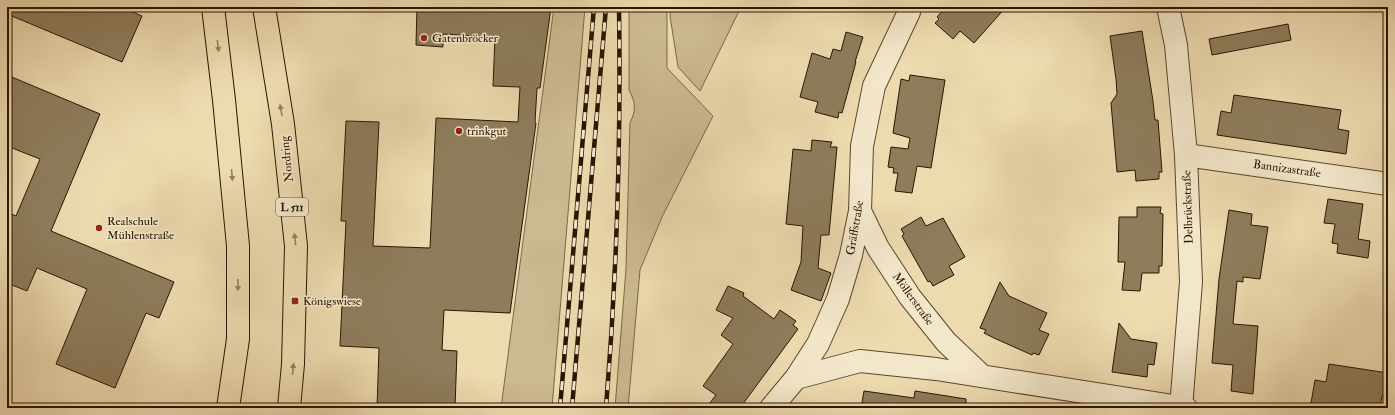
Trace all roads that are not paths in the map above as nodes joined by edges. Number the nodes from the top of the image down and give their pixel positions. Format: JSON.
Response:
{"nodes":[{"id":1,"x":213,"y":7,"type":"edge"},
{"id":2,"x":264,"y":7,"type":"edge"},
{"id":3,"x":1168,"y":7,"type":"edge"},
{"id":4,"x":910,"y":9,"type":"edge"},
{"id":5,"x":1186,"y":154,"type":"junction"},
{"id":6,"x":1388,"y":184,"type":"edge"},
{"id":7,"x":860,"y":211,"type":"junction"},
{"id":8,"x":982,"y":376,"type":"junction"},
{"id":9,"x":796,"y":378,"type":"junction"},
{"id":10,"x":228,"y":408,"type":"edge"},
{"id":11,"x":289,"y":408,"type":"edge"},
{"id":12,"x":771,"y":408,"type":"edge"},
{"id":13,"x":1183,"y":408,"type":"edge"}],
"edges":[{"from":1,"to":10,"type":"main road","one_way":true},
{"from":11,"to":2,"type":"main road","name":"Nordring","number":"L 511","one_way":true},
{"from":3,"to":5,"type":"street","name":"Delbrückstraße"},
{"from":4,"to":7,"type":"street","name":"Gräffstraße"},
{"from":5,"to":6,"type":"street","name":"Bannizastraße"},
{"from":5,"to":13,"type":"street","name":"Delbrückstraße"},
{"from":7,"to":8,"type":"street","name":"Möllerstraße"},
{"from":7,"to":9,"type":"street","name":"Gräffstraße"},
{"from":8,"to":9,"type":"street"},
{"from":8,"to":13,"type":"street"},
{"from":9,"to":12,"type":"street","name":"Gräffstraße"}]}
